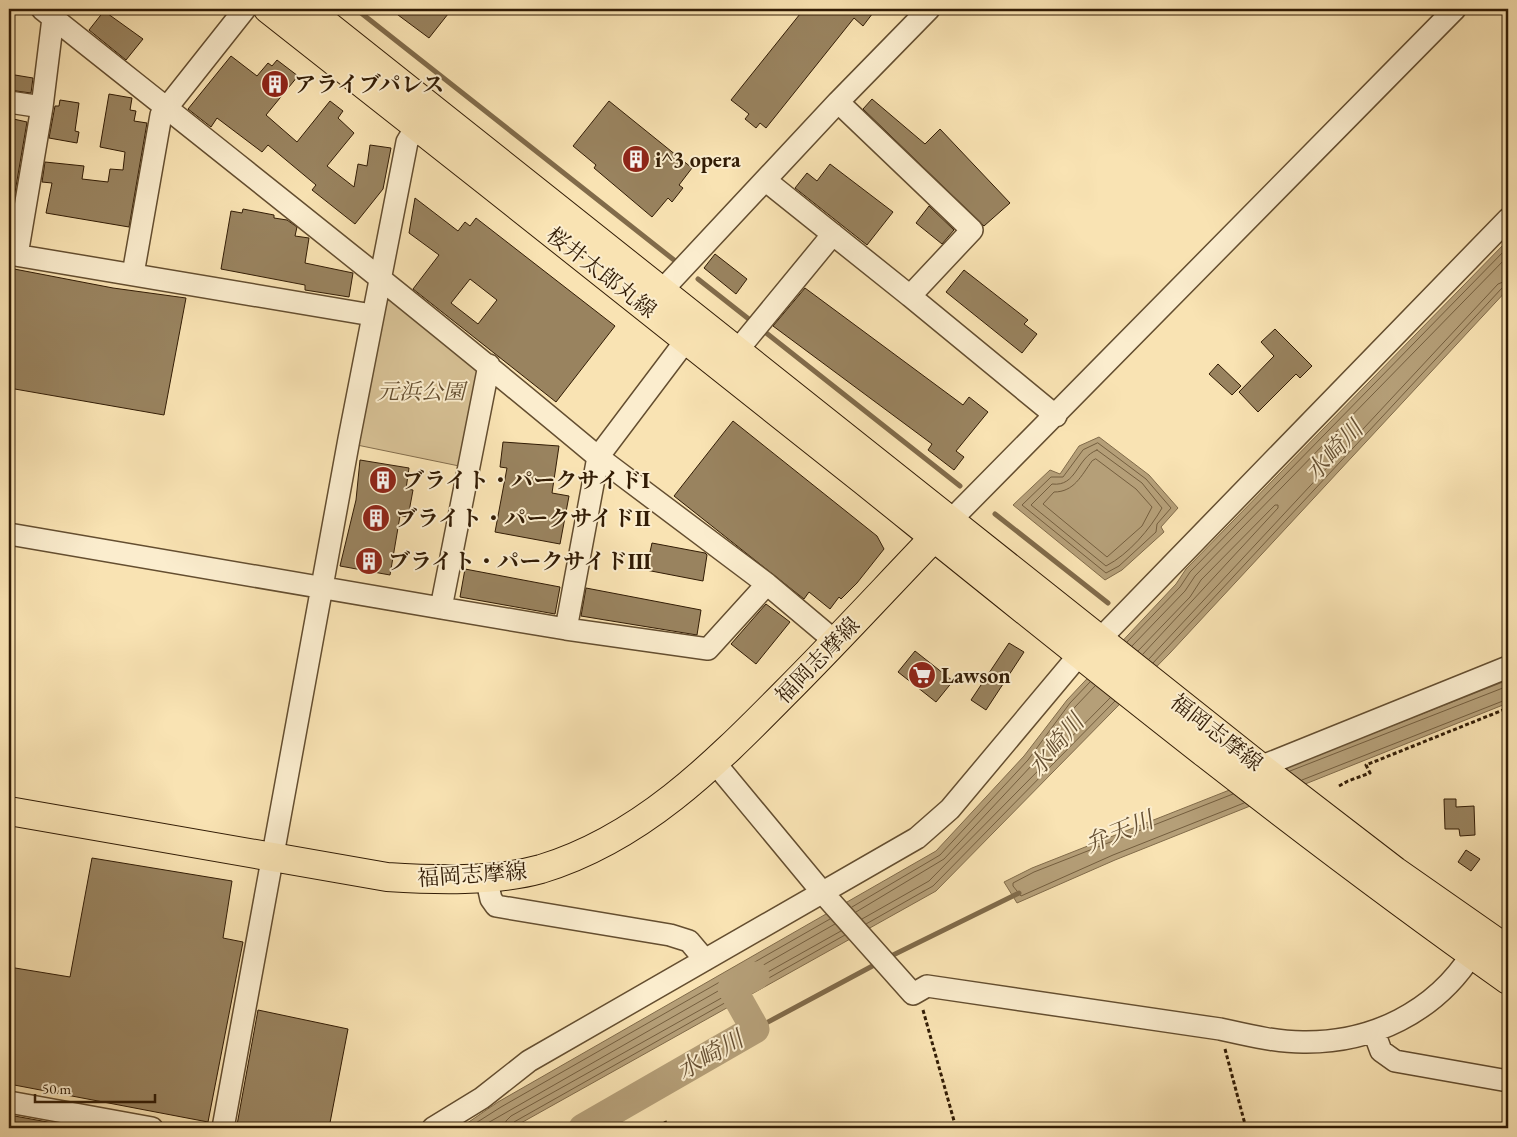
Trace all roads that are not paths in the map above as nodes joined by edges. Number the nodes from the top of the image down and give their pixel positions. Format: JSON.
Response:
{"nodes":[{"id":1,"x":245,"y":9,"type":"edge"},
{"id":2,"x":268,"y":9,"type":"edge"},
{"id":3,"x":307,"y":9,"type":"edge"},
{"id":4,"x":929,"y":9,"type":"edge"},
{"id":5,"x":1455,"y":9,"type":"edge"},
{"id":6,"x":48,"y":13,"type":"edge"},
{"id":7,"x":9,"y":102,"type":"edge"},
{"id":8,"x":838,"y":102,"type":"junction"},
{"id":9,"x":166,"y":106,"type":"junction"},
{"id":10,"x":42,"y":107,"type":"junction"},
{"id":11,"x":416,"y":127,"type":"junction"},
{"id":12,"x":765,"y":180,"type":"junction"},
{"id":13,"x":1508,"y":219,"type":"edge"},
{"id":14,"x":832,"y":234,"type":"junction"},
{"id":15,"x":13,"y":254,"type":"edge"},
{"id":16,"x":133,"y":274,"type":"junction"},
{"id":17,"x":380,"y":277,"type":"junction"},
{"id":18,"x":910,"y":296,"type":"junction"},
{"id":19,"x":654,"y":299,"type":"junction"},
{"id":20,"x":372,"y":315,"type":"junction"},
{"id":21,"x":687,"y":339,"type":"junction"},
{"id":22,"x":736,"y":352,"type":"junction"},
{"id":23,"x":489,"y":366,"type":"junction"},
{"id":24,"x":1056,"y":416,"type":"junction"},
{"id":25,"x":598,"y":456,"type":"junction"},
{"id":26,"x":943,"y":529,"type":"junction"},
{"id":27,"x":9,"y":534,"type":"edge"},
{"id":28,"x":767,"y":584,"type":"junction"},
{"id":29,"x":323,"y":589,"type":"junction"},
{"id":30,"x":441,"y":608,"type":"junction"},
{"id":31,"x":566,"y":629,"type":"junction"},
{"id":32,"x":836,"y":642,"type":"junction"},
{"id":33,"x":1094,"y":650,"type":"junction"},
{"id":34,"x":1508,"y":667,"type":"edge"},
{"id":35,"x":715,"y":763,"type":"junction"},
{"id":36,"x":1255,"y":771,"type":"junction"},
{"id":37,"x":1288,"y":802,"type":"junction"},
{"id":38,"x":9,"y":812,"type":"edge"},
{"id":39,"x":274,"y":856,"type":"junction"},
{"id":40,"x":486,"y":877,"type":"junction"},
{"id":41,"x":822,"y":892,"type":"junction"},
{"id":42,"x":1508,"y":950,"type":"edge"},
{"id":43,"x":1472,"y":954,"type":"junction"},
{"id":44,"x":705,"y":960,"type":"junction"},
{"id":45,"x":1508,"y":980,"type":"edge"},
{"id":46,"x":1374,"y":1032,"type":"junction"},
{"id":47,"x":1508,"y":1082,"type":"edge"},
{"id":48,"x":9,"y":1102,"type":"edge"},
{"id":49,"x":152,"y":1128,"type":"edge"},
{"id":50,"x":224,"y":1128,"type":"edge"},
{"id":51,"x":434,"y":1128,"type":"edge"}],
"edges":[{"from":1,"to":9,"type":"street"},
{"from":2,"to":11,"type":"main road","name":"桜井太郎丸線"},
{"from":3,"to":19,"type":"main road","name":"桜井太郎丸線"},
{"from":4,"to":8,"type":"street"},
{"from":5,"to":24,"type":"street"},
{"from":6,"to":9,"type":"street"},
{"from":6,"to":10,"type":"street"},
{"from":7,"to":10,"type":"street"},
{"from":8,"to":12,"type":"street"},
{"from":8,"to":18,"type":"street"},
{"from":9,"to":16,"type":"street"},
{"from":9,"to":17,"type":"street"},
{"from":10,"to":15,"type":"street"},
{"from":11,"to":17,"type":"street"},
{"from":11,"to":19,"type":"main road","name":"桜井太郎丸線"},
{"from":12,"to":14,"type":"street"},
{"from":12,"to":19,"type":"street"},
{"from":13,"to":33,"type":"street"},
{"from":14,"to":18,"type":"street"},
{"from":14,"to":22,"type":"street"},
{"from":15,"to":16,"type":"street"},
{"from":16,"to":20,"type":"street"},
{"from":17,"to":20,"type":"street"},
{"from":17,"to":23,"type":"street"},
{"from":18,"to":24,"type":"street"},
{"from":19,"to":21,"type":"main road","name":"桜井太郎丸線"},
{"from":19,"to":22,"type":"main road","name":"桜井太郎丸線"},
{"from":20,"to":29,"type":"street"},
{"from":21,"to":25,"type":"street"},
{"from":21,"to":26,"type":"main road","name":"桜井太郎丸線"},
{"from":22,"to":26,"type":"main road","name":"桜井太郎丸線"},
{"from":23,"to":25,"type":"street"},
{"from":23,"to":30,"type":"street"},
{"from":24,"to":26,"type":"street"},
{"from":25,"to":28,"type":"street"},
{"from":25,"to":31,"type":"street"},
{"from":26,"to":32,"type":"main road","name":"福岡志摩線"},
{"from":26,"to":33,"type":"main road","name":"福岡志摩線"},
{"from":27,"to":29,"type":"street"},
{"from":28,"to":31,"type":"street"},
{"from":28,"to":32,"type":"street"},
{"from":29,"to":30,"type":"street"},
{"from":29,"to":39,"type":"street"},
{"from":30,"to":31,"type":"street"},
{"from":32,"to":35,"type":"main road","name":"福岡志摩線"},
{"from":33,"to":36,"type":"main road","name":"福岡志摩線"},
{"from":33,"to":41,"type":"street"},
{"from":34,"to":36,"type":"street"},
{"from":35,"to":40,"type":"main road","name":"福岡志摩線"},
{"from":35,"to":41,"type":"street"},
{"from":36,"to":37,"type":"main road","name":"福岡志摩線"},
{"from":37,"to":42,"type":"main road","name":"福岡志摩線"},
{"from":37,"to":43,"type":"main road","name":"福岡志摩線"},
{"from":38,"to":39,"type":"main road","name":"福岡志摩線"},
{"from":39,"to":40,"type":"main road","name":"福岡志摩線"},
{"from":39,"to":50,"type":"street"},
{"from":40,"to":44,"type":"street"},
{"from":41,"to":44,"type":"street"},
{"from":41,"to":46,"type":"street"},
{"from":43,"to":45,"type":"main road","name":"福岡志摩線"},
{"from":43,"to":46,"type":"street"},
{"from":44,"to":51,"type":"street"},
{"from":46,"to":47,"type":"street"},
{"from":48,"to":49,"type":"street"}]}
